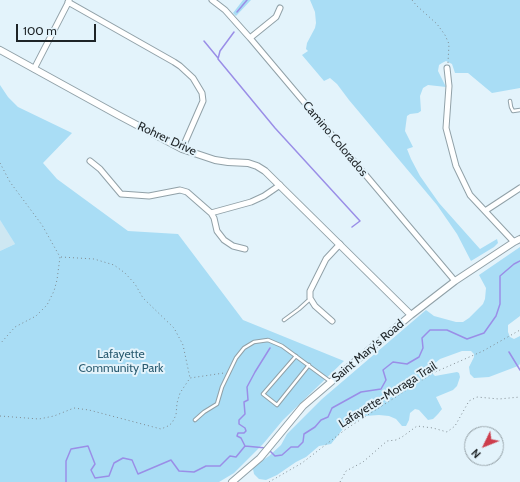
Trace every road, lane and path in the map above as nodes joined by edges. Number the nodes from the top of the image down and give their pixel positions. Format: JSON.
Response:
{"nodes":[{"id":1,"x":212,"y":0,"type":"edge"},
{"id":2,"x":412,"y":0,"type":"edge"},
{"id":3,"x":68,"y":1,"type":"edge"},
{"id":4,"x":280,"y":8,"type":"dead end"},
{"id":5,"x":250,"y":38,"type":"junction"},
{"id":6,"x":0,"y":50,"type":"edge"},
{"id":7,"x":447,"y":68,"type":"joint"},
{"id":8,"x":34,"y":69,"type":"junction"},
{"id":9,"x":510,"y":101,"type":"dead end"},
{"id":10,"x":520,"y":110,"type":"edge"},
{"id":11,"x":182,"y":149,"type":"junction"},
{"id":12,"x":90,"y":161,"type":"dead end"},
{"id":13,"x":0,"y":163,"type":"edge"},
{"id":14,"x":280,"y":185,"type":"junction"},
{"id":15,"x":520,"y":188,"type":"edge"},
{"id":16,"x":485,"y":211,"type":"junction"},
{"id":17,"x":211,"y":213,"type":"junction"},
{"id":18,"x":517,"y":240,"type":"edge"},
{"id":19,"x":340,"y":244,"type":"junction"},
{"id":20,"x":245,"y":249,"type":"dead end"},
{"id":21,"x":60,"y":257,"type":"junction"},
{"id":22,"x":455,"y":281,"type":"junction"},
{"id":23,"x":310,"y":298,"type":"junction"},
{"id":24,"x":411,"y":315,"type":"junction"},
{"id":25,"x":284,"y":320,"type":"dead end"},
{"id":26,"x":332,"y":321,"type":"dead end"},
{"id":27,"x":520,"y":330,"type":"edge"},
{"id":28,"x":0,"y":344,"type":"edge"},
{"id":29,"x":296,"y":356,"type":"junction"},
{"id":30,"x":309,"y":365,"type":"junction"},
{"id":31,"x":229,"y":373,"type":"junction"},
{"id":32,"x":190,"y":378,"type":"junction"},
{"id":33,"x":331,"y":382,"type":"junction"},
{"id":34,"x":520,"y":397,"type":"edge"},
{"id":35,"x":0,"y":416,"type":"edge"},
{"id":36,"x":195,"y":420,"type":"dead end"},
{"id":37,"x":232,"y":482,"type":"edge"},
{"id":38,"x":270,"y":482,"type":"edge"},
{"id":39,"x":340,"y":482,"type":"edge"}],
"edges":[{"from":1,"to":5,"type":"street","name":"Camino Colorados"},
{"from":2,"to":7,"type":"path"},
{"from":3,"to":8,"type":"street"},
{"from":3,"to":11,"type":"street"},
{"from":4,"to":5,"type":"street"},
{"from":5,"to":22,"type":"street","name":"Camino Colorados"},
{"from":6,"to":8,"type":"street","name":"Rohrer Drive"},
{"from":7,"to":16,"type":"street"},
{"from":8,"to":11,"type":"street","name":"Rohrer Drive"},
{"from":9,"to":10,"type":"lane"},
{"from":11,"to":14,"type":"street","name":"Rohrer Drive"},
{"from":12,"to":17,"type":"street"},
{"from":13,"to":21,"type":"path"},
{"from":14,"to":17,"type":"street"},
{"from":14,"to":19,"type":"street","name":"Rohrer Drive"},
{"from":15,"to":16,"type":"street"},
{"from":16,"to":18,"type":"street"},
{"from":17,"to":20,"type":"street"},
{"from":18,"to":22,"type":"street","name":"Saint Mary's Road"},
{"from":19,"to":23,"type":"street"},
{"from":19,"to":24,"type":"street","name":"Rohrer Drive"},
{"from":21,"to":28,"type":"path"},
{"from":21,"to":32,"type":"path"},
{"from":22,"to":24,"type":"street","name":"Saint Mary's Road"},
{"from":23,"to":25,"type":"lane"},
{"from":23,"to":26,"type":"street"},
{"from":24,"to":33,"type":"street","name":"Saint Mary's Road"},
{"from":27,"to":38,"type":"path","name":"Lafayette-Moraga Trail"},
{"from":29,"to":30,"type":"lane"},
{"from":29,"to":30,"type":"lane"},
{"from":29,"to":31,"type":"lane"},
{"from":30,"to":33,"type":"lane"},
{"from":31,"to":32,"type":"path"},
{"from":31,"to":36,"type":"lane"},
{"from":32,"to":35,"type":"path"},
{"from":33,"to":37,"type":"street","name":"Saint Mary's Road"},
{"from":34,"to":39,"type":"path"}]}
